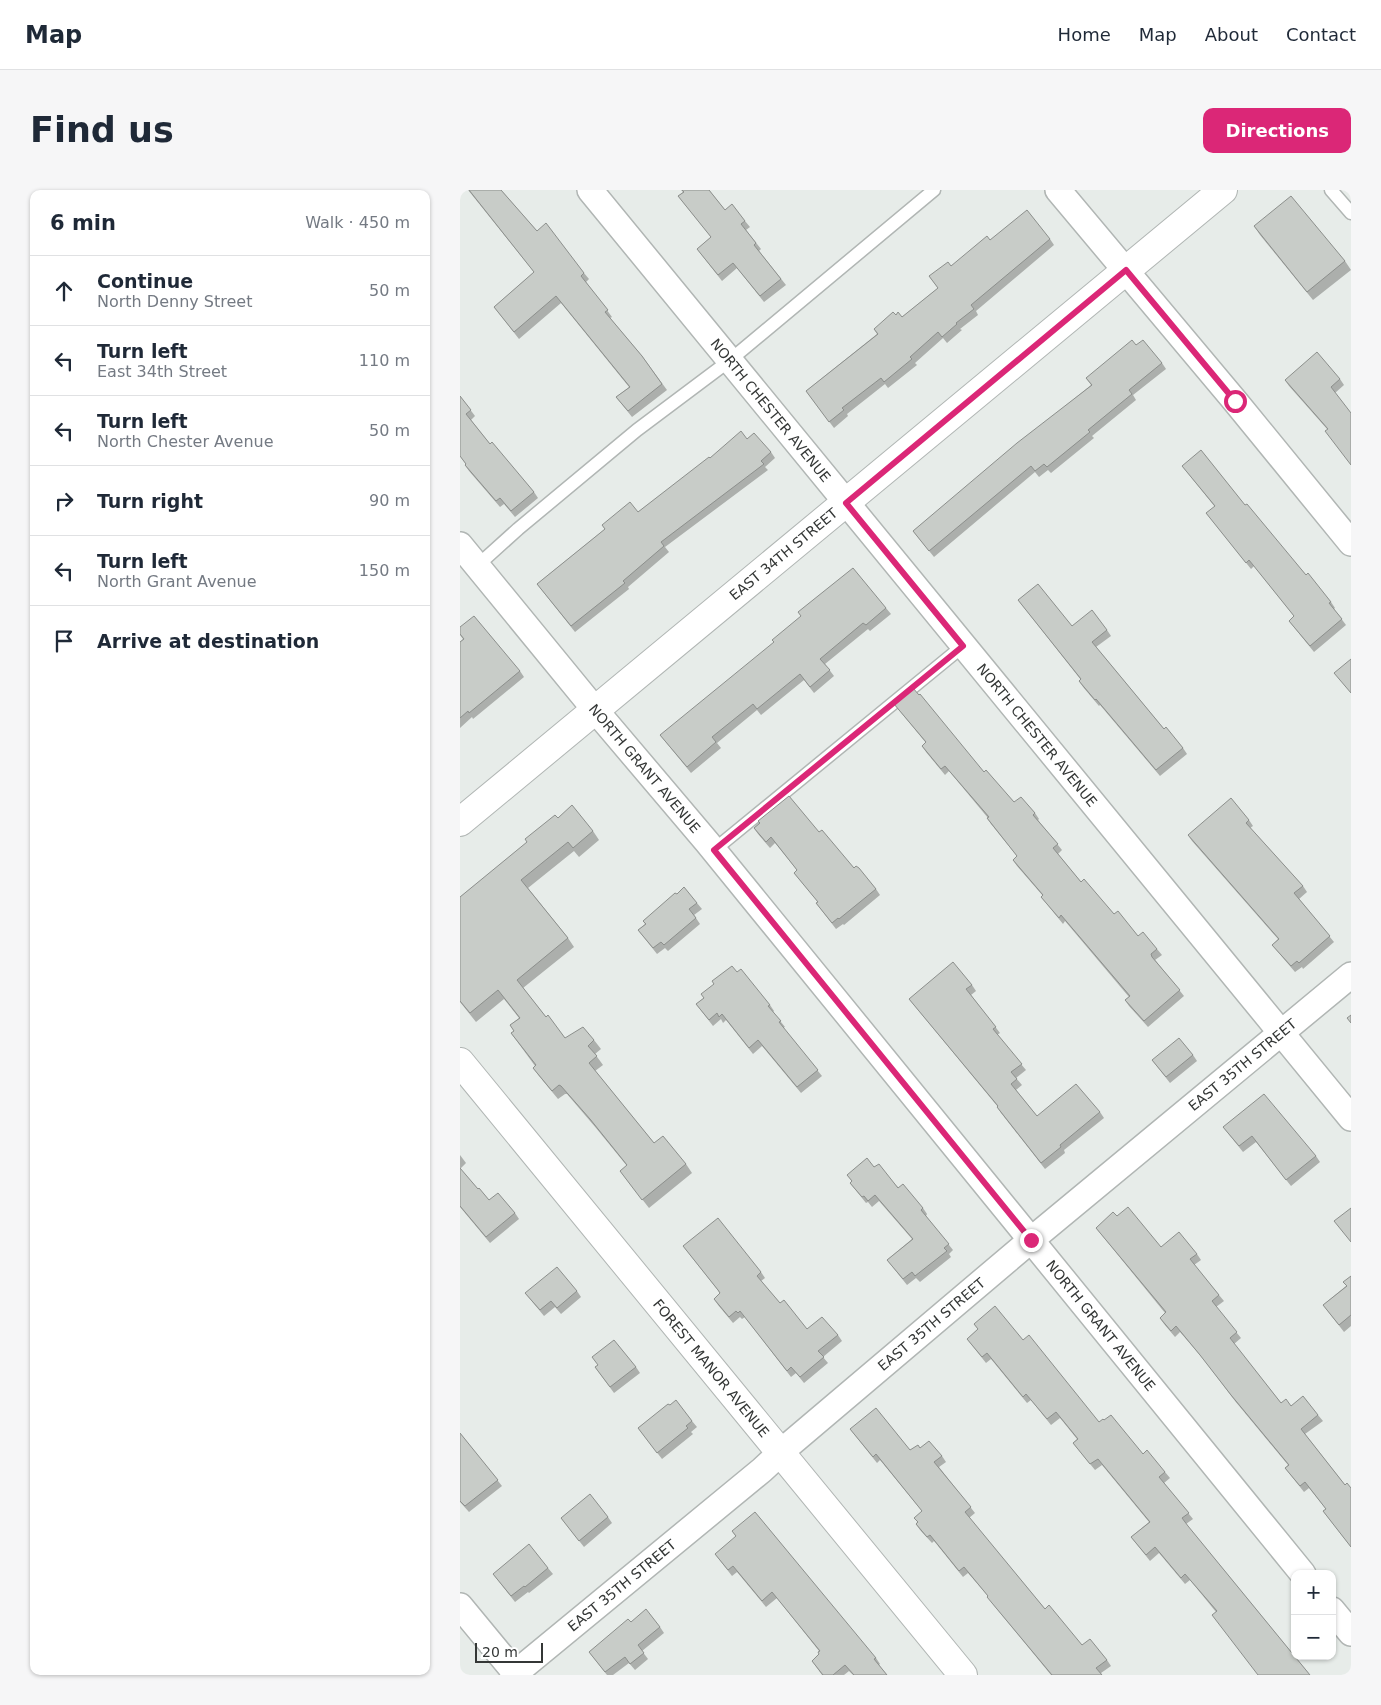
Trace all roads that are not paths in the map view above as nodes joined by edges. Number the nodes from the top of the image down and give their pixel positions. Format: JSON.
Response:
{"nodes":[{"id":1,"x":590,"y":190,"type":"edge"},
{"id":2,"x":934,"y":190,"type":"edge"},
{"id":3,"x":1058,"y":190,"type":"edge"},
{"id":4,"x":1222,"y":190,"type":"edge"},
{"id":5,"x":1332,"y":190,"type":"edge"},
{"id":6,"x":1351,"y":213,"type":"edge"},
{"id":7,"x":1126,"y":270,"type":"junction"},
{"id":8,"x":729,"y":361,"type":"junction"},
{"id":9,"x":846,"y":503,"type":"junction"},
{"id":10,"x":1351,"y":544,"type":"edge"},
{"id":11,"x":460,"y":545,"type":"edge"},
{"id":12,"x":478,"y":566,"type":"junction"},
{"id":13,"x":963,"y":646,"type":"junction"},
{"id":14,"x":596,"y":711,"type":"junction"},
{"id":15,"x":460,"y":822,"type":"edge"},
{"id":16,"x":714,"y":850,"type":"junction"},
{"id":17,"x":1351,"y":975,"type":"edge"},
{"id":18,"x":1281,"y":1033,"type":"junction"},
{"id":19,"x":460,"y":1062,"type":"edge"},
{"id":20,"x":1351,"y":1118,"type":"edge"},
{"id":21,"x":1031,"y":1240,"type":"junction"},
{"id":22,"x":782,"y":1453,"type":"junction"},
{"id":23,"x":1300,"y":1570,"type":"edge"},
{"id":24,"x":460,"y":1606,"type":"edge"},
{"id":25,"x":1336,"y":1615,"type":"edge"},
{"id":26,"x":1351,"y":1633,"type":"edge"},
{"id":27,"x":515,"y":1674,"type":"edge"},
{"id":28,"x":963,"y":1675,"type":"edge"}],
"edges":[{"from":1,"to":8,"type":"street","name":"NORTH CHESTER AVENUE"},
{"from":2,"to":8,"type":"lane"},
{"from":3,"to":7,"type":"street"},
{"from":4,"to":7,"type":"main road","name":"EAST 34TH STREET"},
{"from":5,"to":6,"type":"lane"},
{"from":7,"to":9,"type":"main road","name":"EAST 34TH STREET"},
{"from":7,"to":10,"type":"street"},
{"from":8,"to":9,"type":"street","name":"NORTH CHESTER AVENUE"},
{"from":8,"to":12,"type":"lane"},
{"from":9,"to":13,"type":"street","name":"NORTH CHESTER AVENUE"},
{"from":9,"to":14,"type":"main road","name":"EAST 34TH STREET"},
{"from":11,"to":12,"type":"street","name":"NORTH GRANT AVENUE"},
{"from":12,"to":14,"type":"street","name":"NORTH GRANT AVENUE"},
{"from":13,"to":16,"type":"lane"},
{"from":13,"to":18,"type":"street","name":"NORTH CHESTER AVENUE"},
{"from":14,"to":15,"type":"main road","name":"EAST 34TH STREET"},
{"from":14,"to":16,"type":"street","name":"NORTH GRANT AVENUE"},
{"from":16,"to":21,"type":"street","name":"NORTH GRANT AVENUE"},
{"from":17,"to":18,"type":"street","name":"EAST 35TH STREET"},
{"from":18,"to":20,"type":"street","name":"NORTH CHESTER AVENUE"},
{"from":18,"to":21,"type":"street","name":"EAST 35TH STREET"},
{"from":19,"to":22,"type":"main road","name":"FOREST MANOR AVENUE"},
{"from":21,"to":22,"type":"street","name":"EAST 35TH STREET"},
{"from":21,"to":23,"type":"street","name":"NORTH GRANT AVENUE"},
{"from":22,"to":27,"type":"street","name":"EAST 35TH STREET"},
{"from":22,"to":28,"type":"main road","name":"FOREST MANOR AVENUE"},
{"from":24,"to":27,"type":"street"},
{"from":25,"to":26,"type":"street"}]}
